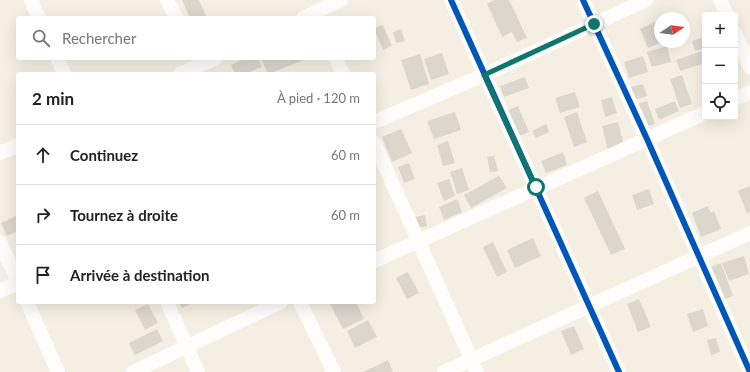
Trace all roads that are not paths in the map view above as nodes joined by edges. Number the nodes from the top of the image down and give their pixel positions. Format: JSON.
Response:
{"nodes":[{"id":1,"x":31,"y":0,"type":"edge"},
{"id":2,"x":167,"y":0,"type":"edge"},
{"id":3,"x":341,"y":0,"type":"edge"},
{"id":4,"x":451,"y":0,"type":"edge"},
{"id":5,"x":582,"y":0,"type":"edge"},
{"id":6,"x":646,"y":0,"type":"edge"},
{"id":7,"x":720,"y":0,"type":"edge"},
{"id":8,"x":312,"y":12,"type":"edge"},
{"id":9,"x":726,"y":12,"type":"edge"},
{"id":10,"x":38,"y":16,"type":"edge"},
{"id":11,"x":175,"y":16,"type":"edge"},
{"id":12,"x":594,"y":24,"type":"junction"},
{"id":13,"x":738,"y":40,"type":"edge"},
{"id":14,"x":58,"y":60,"type":"edge"},
{"id":15,"x":212,"y":60,"type":"edge"},
{"id":16,"x":337,"y":60,"type":"edge"},
{"id":17,"x":199,"y":66,"type":"edge"},
{"id":18,"x":750,"y":66,"type":"edge"},
{"id":19,"x":63,"y":72,"type":"edge"},
{"id":20,"x":185,"y":72,"type":"edge"},
{"id":21,"x":342,"y":72,"type":"edge"},
{"id":22,"x":484,"y":75,"type":"junction"},
{"id":23,"x":750,"y":92,"type":"edge"},
{"id":24,"x":738,"y":98,"type":"edge"},
{"id":25,"x":702,"y":113,"type":"edge"},
{"id":26,"x":376,"y":121,"type":"edge"},
{"id":27,"x":647,"y":139,"type":"junction"},
{"id":28,"x":16,"y":146,"type":"edge"},
{"id":29,"x":376,"y":146,"type":"edge"},
{"id":30,"x":0,"y":153,"type":"edge"},
{"id":31,"x":536,"y":187,"type":"junction"},
{"id":32,"x":750,"y":233,"type":"edge"},
{"id":33,"x":418,"y":241,"type":"junction"},
{"id":34,"x":0,"y":242,"type":"edge"},
{"id":35,"x":699,"y":256,"type":"junction"},
{"id":36,"x":376,"y":260,"type":"edge"},
{"id":37,"x":16,"y":278,"type":"edge"},
{"id":38,"x":16,"y":284,"type":"edge"},
{"id":39,"x":0,"y":291,"type":"edge"},
{"id":40,"x":28,"y":304,"type":"edge"},
{"id":41,"x":168,"y":304,"type":"edge"},
{"id":42,"x":277,"y":304,"type":"edge"},
{"id":43,"x":301,"y":304,"type":"edge"},
{"id":44,"x":590,"y":306,"type":"junction"},
{"id":45,"x":187,"y":347,"type":"junction"},
{"id":46,"x":472,"y":359,"type":"junction"},
{"id":47,"x":58,"y":372,"type":"edge"},
{"id":48,"x":133,"y":372,"type":"edge"},
{"id":49,"x":198,"y":372,"type":"edge"},
{"id":50,"x":334,"y":372,"type":"edge"},
{"id":51,"x":444,"y":372,"type":"edge"},
{"id":52,"x":478,"y":372,"type":"edge"},
{"id":53,"x":619,"y":372,"type":"edge"},
{"id":54,"x":750,"y":372,"type":"edge"}],
"edges":[{"from":1,"to":10,"type":"street"},
{"from":2,"to":11,"type":"street"},
{"from":3,"to":8,"type":"street"},
{"from":4,"to":22,"type":"street"},
{"from":5,"to":12,"type":"street"},
{"from":6,"to":12,"type":"street"},
{"from":7,"to":9,"type":"street"},
{"from":12,"to":22,"type":"street"},
{"from":12,"to":27,"type":"street"},
{"from":13,"to":18,"type":"street"},
{"from":14,"to":19,"type":"street"},
{"from":15,"to":17,"type":"street"},
{"from":16,"to":21,"type":"street"},
{"from":17,"to":20,"type":"street"},
{"from":22,"to":26,"type":"street"},
{"from":22,"to":31,"type":"street"},
{"from":23,"to":24,"type":"street"},
{"from":25,"to":27,"type":"street"},
{"from":27,"to":31,"type":"street"},
{"from":27,"to":35,"type":"street"},
{"from":28,"to":30,"type":"street"},
{"from":29,"to":33,"type":"street"},
{"from":31,"to":33,"type":"street"},
{"from":31,"to":44,"type":"street"},
{"from":32,"to":35,"type":"street"},
{"from":33,"to":36,"type":"street"},
{"from":33,"to":46,"type":"street"},
{"from":34,"to":37,"type":"street"},
{"from":35,"to":44,"type":"street"},
{"from":35,"to":54,"type":"street"},
{"from":38,"to":39,"type":"street"},
{"from":40,"to":47,"type":"street"},
{"from":41,"to":45,"type":"street"},
{"from":42,"to":45,"type":"street"},
{"from":43,"to":50,"type":"street"},
{"from":44,"to":46,"type":"street"},
{"from":44,"to":53,"type":"street"},
{"from":45,"to":48,"type":"street"},
{"from":45,"to":49,"type":"street"},
{"from":46,"to":51,"type":"street"},
{"from":46,"to":52,"type":"street"}]}
